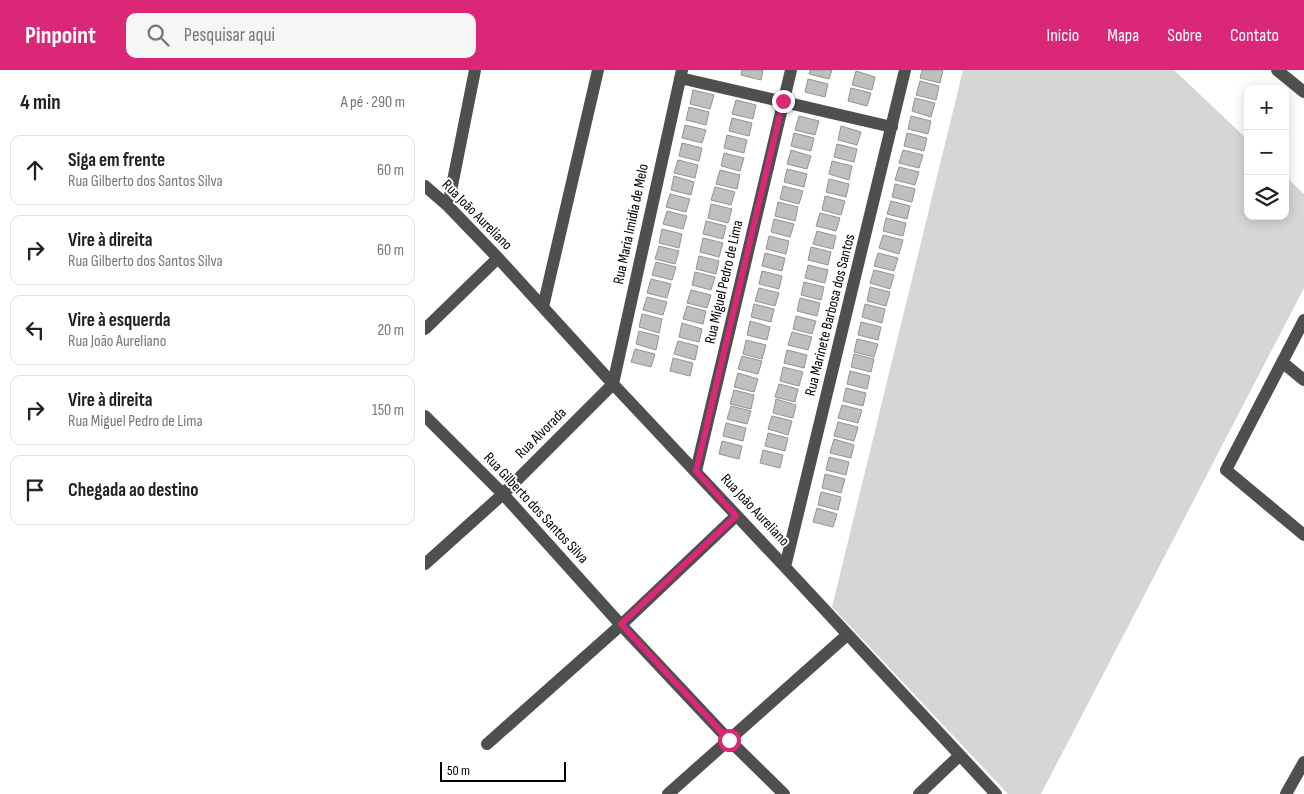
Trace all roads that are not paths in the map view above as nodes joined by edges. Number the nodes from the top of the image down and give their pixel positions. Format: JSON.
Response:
{"nodes":[{"id":1,"x":475,"y":70,"type":"edge"},
{"id":2,"x":598,"y":70,"type":"edge"},
{"id":3,"x":791,"y":70,"type":"edge"},
{"id":4,"x":905,"y":70,"type":"edge"},
{"id":5,"x":1277,"y":70,"type":"edge"},
{"id":6,"x":681,"y":74,"type":"edge"},
{"id":7,"x":1304,"y":92,"type":"edge"},
{"id":8,"x":783,"y":101,"type":"junction"},
{"id":9,"x":892,"y":127,"type":"junction"},
{"id":10,"x":425,"y":186,"type":"edge"},
{"id":11,"x":448,"y":206,"type":"junction"},
{"id":12,"x":497,"y":258,"type":"junction"},
{"id":13,"x":543,"y":307,"type":"junction"},
{"id":14,"x":1304,"y":320,"type":"edge"},
{"id":15,"x":425,"y":329,"type":"edge"},
{"id":16,"x":1282,"y":362,"type":"junction"},
{"id":17,"x":1304,"y":380,"type":"edge"},
{"id":18,"x":613,"y":384,"type":"junction"},
{"id":19,"x":425,"y":416,"type":"edge"},
{"id":20,"x":696,"y":471,"type":"junction"},
{"id":21,"x":503,"y":494,"type":"junction"},
{"id":22,"x":736,"y":516,"type":"junction"},
{"id":23,"x":1304,"y":535,"type":"edge"},
{"id":24,"x":425,"y":564,"type":"edge"},
{"id":25,"x":785,"y":567,"type":"junction"},
{"id":26,"x":621,"y":624,"type":"junction"},
{"id":27,"x":847,"y":635,"type":"junction"},
{"id":28,"x":729,"y":740,"type":"junction"},
{"id":29,"x":487,"y":744,"type":"dead end"},
{"id":30,"x":959,"y":756,"type":"junction"},
{"id":31,"x":1304,"y":762,"type":"edge"},
{"id":32,"x":668,"y":794,"type":"edge"},
{"id":33,"x":784,"y":794,"type":"edge"},
{"id":34,"x":919,"y":794,"type":"edge"},
{"id":35,"x":996,"y":794,"type":"edge"},
{"id":36,"x":1286,"y":794,"type":"edge"}],
"edges":[{"from":1,"to":11,"type":"street"},
{"from":2,"to":13,"type":"street"},
{"from":3,"to":8,"type":"street","name":"Rua Miguel Pedro de Lima"},
{"from":4,"to":9,"type":"street","name":"Rua Marinete Barbosa dos Santos"},
{"from":5,"to":7,"type":"street"},
{"from":6,"to":8,"type":"street"},
{"from":6,"to":18,"type":"street","name":"Rua Maria Imidia de Melo"},
{"from":8,"to":9,"type":"street"},
{"from":8,"to":20,"type":"street","name":"Rua Miguel Pedro de Lima"},
{"from":9,"to":25,"type":"street","name":"Rua Marinete Barbosa dos Santos"},
{"from":10,"to":11,"type":"street","name":"Rua João Aureliano"},
{"from":11,"to":12,"type":"street","name":"Rua João Aureliano"},
{"from":12,"to":13,"type":"street","name":"Rua João Aureliano"},
{"from":12,"to":15,"type":"street"},
{"from":13,"to":18,"type":"street","name":"Rua João Aureliano"},
{"from":14,"to":16,"type":"street"},
{"from":16,"to":17,"type":"street"},
{"from":16,"to":23,"type":"street"},
{"from":18,"to":20,"type":"street","name":"Rua João Aureliano"},
{"from":18,"to":21,"type":"street","name":"Rua Alvorada"},
{"from":19,"to":21,"type":"street","name":"Rua Gilberto dos Santos Silva"},
{"from":20,"to":22,"type":"street","name":"Rua João Aureliano"},
{"from":21,"to":24,"type":"street","name":"Rua Alvorada"},
{"from":21,"to":26,"type":"street","name":"Rua Gilberto dos Santos Silva"},
{"from":22,"to":25,"type":"street","name":"Rua João Aureliano"},
{"from":22,"to":26,"type":"street"},
{"from":25,"to":27,"type":"street","name":"Rua João Aureliano"},
{"from":26,"to":28,"type":"street","name":"Rua Gilberto dos Santos Silva"},
{"from":26,"to":29,"type":"street"},
{"from":27,"to":28,"type":"street"},
{"from":27,"to":30,"type":"street","name":"Rua João Aureliano"},
{"from":28,"to":32,"type":"street"},
{"from":28,"to":33,"type":"street","name":"Rua Gilberto dos Santos Silva"},
{"from":30,"to":34,"type":"street"},
{"from":30,"to":35,"type":"street","name":"Rua João Aureliano"},
{"from":31,"to":36,"type":"street"}]}
